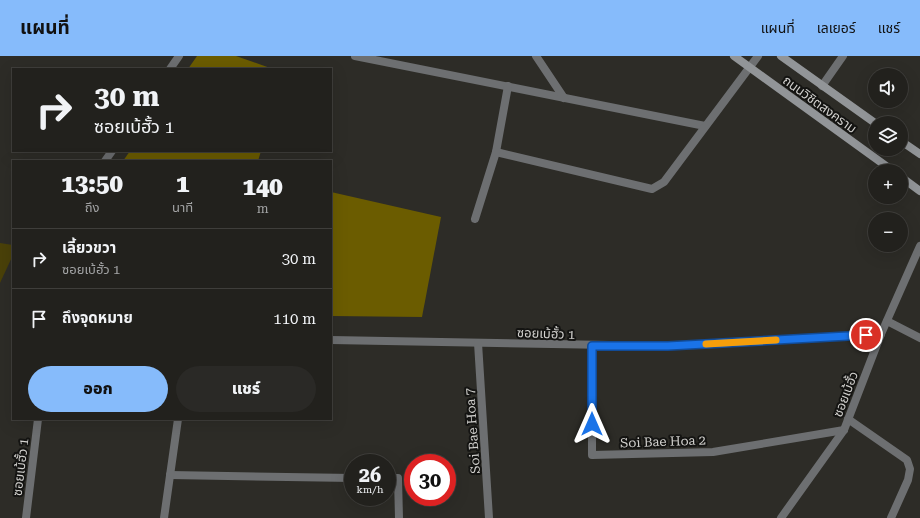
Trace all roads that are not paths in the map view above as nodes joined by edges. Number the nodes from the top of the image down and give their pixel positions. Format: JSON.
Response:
{"nodes":[{"id":1,"x":179,"y":56,"type":"edge"},
{"id":2,"x":355,"y":56,"type":"edge"},
{"id":3,"x":536,"y":56,"type":"edge"},
{"id":4,"x":734,"y":56,"type":"edge"},
{"id":5,"x":758,"y":56,"type":"edge"},
{"id":6,"x":781,"y":56,"type":"edge"},
{"id":7,"x":843,"y":56,"type":"edge"},
{"id":8,"x":749,"y":67,"type":"junction"},
{"id":9,"x":171,"y":68,"type":"edge"},
{"id":10,"x":508,"y":86,"type":"junction"},
{"id":11,"x":822,"y":86,"type":"junction"},
{"id":12,"x":564,"y":98,"type":"junction"},
{"id":13,"x":868,"y":118,"type":"edge"},
{"id":14,"x":705,"y":126,"type":"junction"},
{"id":15,"x":908,"y":146,"type":"edge"},
{"id":16,"x":496,"y":152,"type":"junction"},
{"id":17,"x":920,"y":154,"type":"edge"},
{"id":18,"x":883,"y":164,"type":"edge"},
{"id":19,"x":908,"y":182,"type":"edge"},
{"id":20,"x":920,"y":191,"type":"edge"},
{"id":21,"x":475,"y":219,"type":"dead end"},
{"id":22,"x":920,"y":246,"type":"edge"},
{"id":23,"x":887,"y":321,"type":"junction"},
{"id":24,"x":881,"y":334,"type":"junction"},
{"id":25,"x":920,"y":338,"type":"edge"},
{"id":26,"x":332,"y":340,"type":"edge"},
{"id":27,"x":478,"y":343,"type":"junction"},
{"id":28,"x":592,"y":346,"type":"junction"},
{"id":29,"x":848,"y":419,"type":"junction"},
{"id":30,"x":38,"y":420,"type":"edge"},
{"id":31,"x":178,"y":420,"type":"edge"},
{"id":32,"x":844,"y":430,"type":"junction"},
{"id":33,"x":170,"y":475,"type":"junction"},
{"id":34,"x":344,"y":478,"type":"edge"},
{"id":35,"x":396,"y":478,"type":"edge"},
{"id":36,"x":26,"y":518,"type":"edge"},
{"id":37,"x":164,"y":518,"type":"edge"},
{"id":38,"x":399,"y":518,"type":"edge"},
{"id":39,"x":489,"y":518,"type":"edge"},
{"id":40,"x":781,"y":518,"type":"edge"},
{"id":41,"x":891,"y":518,"type":"edge"}],
"edges":[{"from":1,"to":9,"type":"street"},
{"from":2,"to":10,"type":"street"},
{"from":3,"to":12,"type":"street"},
{"from":4,"to":8,"type":"main road","name":"ถนนวิชิตสงคราม"},
{"from":5,"to":8,"type":"street"},
{"from":6,"to":11,"type":"main road","name":"ถนนวิชิตสงคราม"},
{"from":7,"to":11,"type":"street"},
{"from":8,"to":14,"type":"street"},
{"from":8,"to":18,"type":"main road","name":"ถนนวิชิตสงคราม"},
{"from":10,"to":12,"type":"street"},
{"from":10,"to":16,"type":"street"},
{"from":11,"to":13,"type":"main road","name":"ถนนวิชิตสงคราม"},
{"from":12,"to":14,"type":"street"},
{"from":14,"to":16,"type":"street"},
{"from":15,"to":17,"type":"main road"},
{"from":16,"to":21,"type":"street"},
{"from":19,"to":20,"type":"main road"},
{"from":22,"to":23,"type":"street","name":"ซอยเบ้ฮั้ว"},
{"from":23,"to":24,"type":"street","name":"ซอยเบ้ฮั้ว"},
{"from":23,"to":25,"type":"street"},
{"from":24,"to":28,"type":"street","name":"ซอยเบ้ฮั้ว 1"},
{"from":24,"to":29,"type":"street","name":"ซอยเบ้ฮั้ว"},
{"from":26,"to":27,"type":"street","name":"ซอยเบ้ฮั้ว 1"},
{"from":27,"to":28,"type":"street","name":"ซอยเบ้ฮั้ว 1"},
{"from":27,"to":39,"type":"street","name":"Soi Bae Hoa 7"},
{"from":28,"to":32,"type":"street","name":"Soi Bae Hoa 2"},
{"from":29,"to":32,"type":"street","name":"ซอยเบ้ฮั้ว"},
{"from":29,"to":41,"type":"street"},
{"from":30,"to":36,"type":"street","name":"ซอยเบ้ฮั้ว 1"},
{"from":31,"to":33,"type":"street"},
{"from":32,"to":40,"type":"street","name":"ซอยเบ้ฮั้ว"},
{"from":33,"to":34,"type":"street"},
{"from":33,"to":37,"type":"street"},
{"from":35,"to":38,"type":"street"}]}
